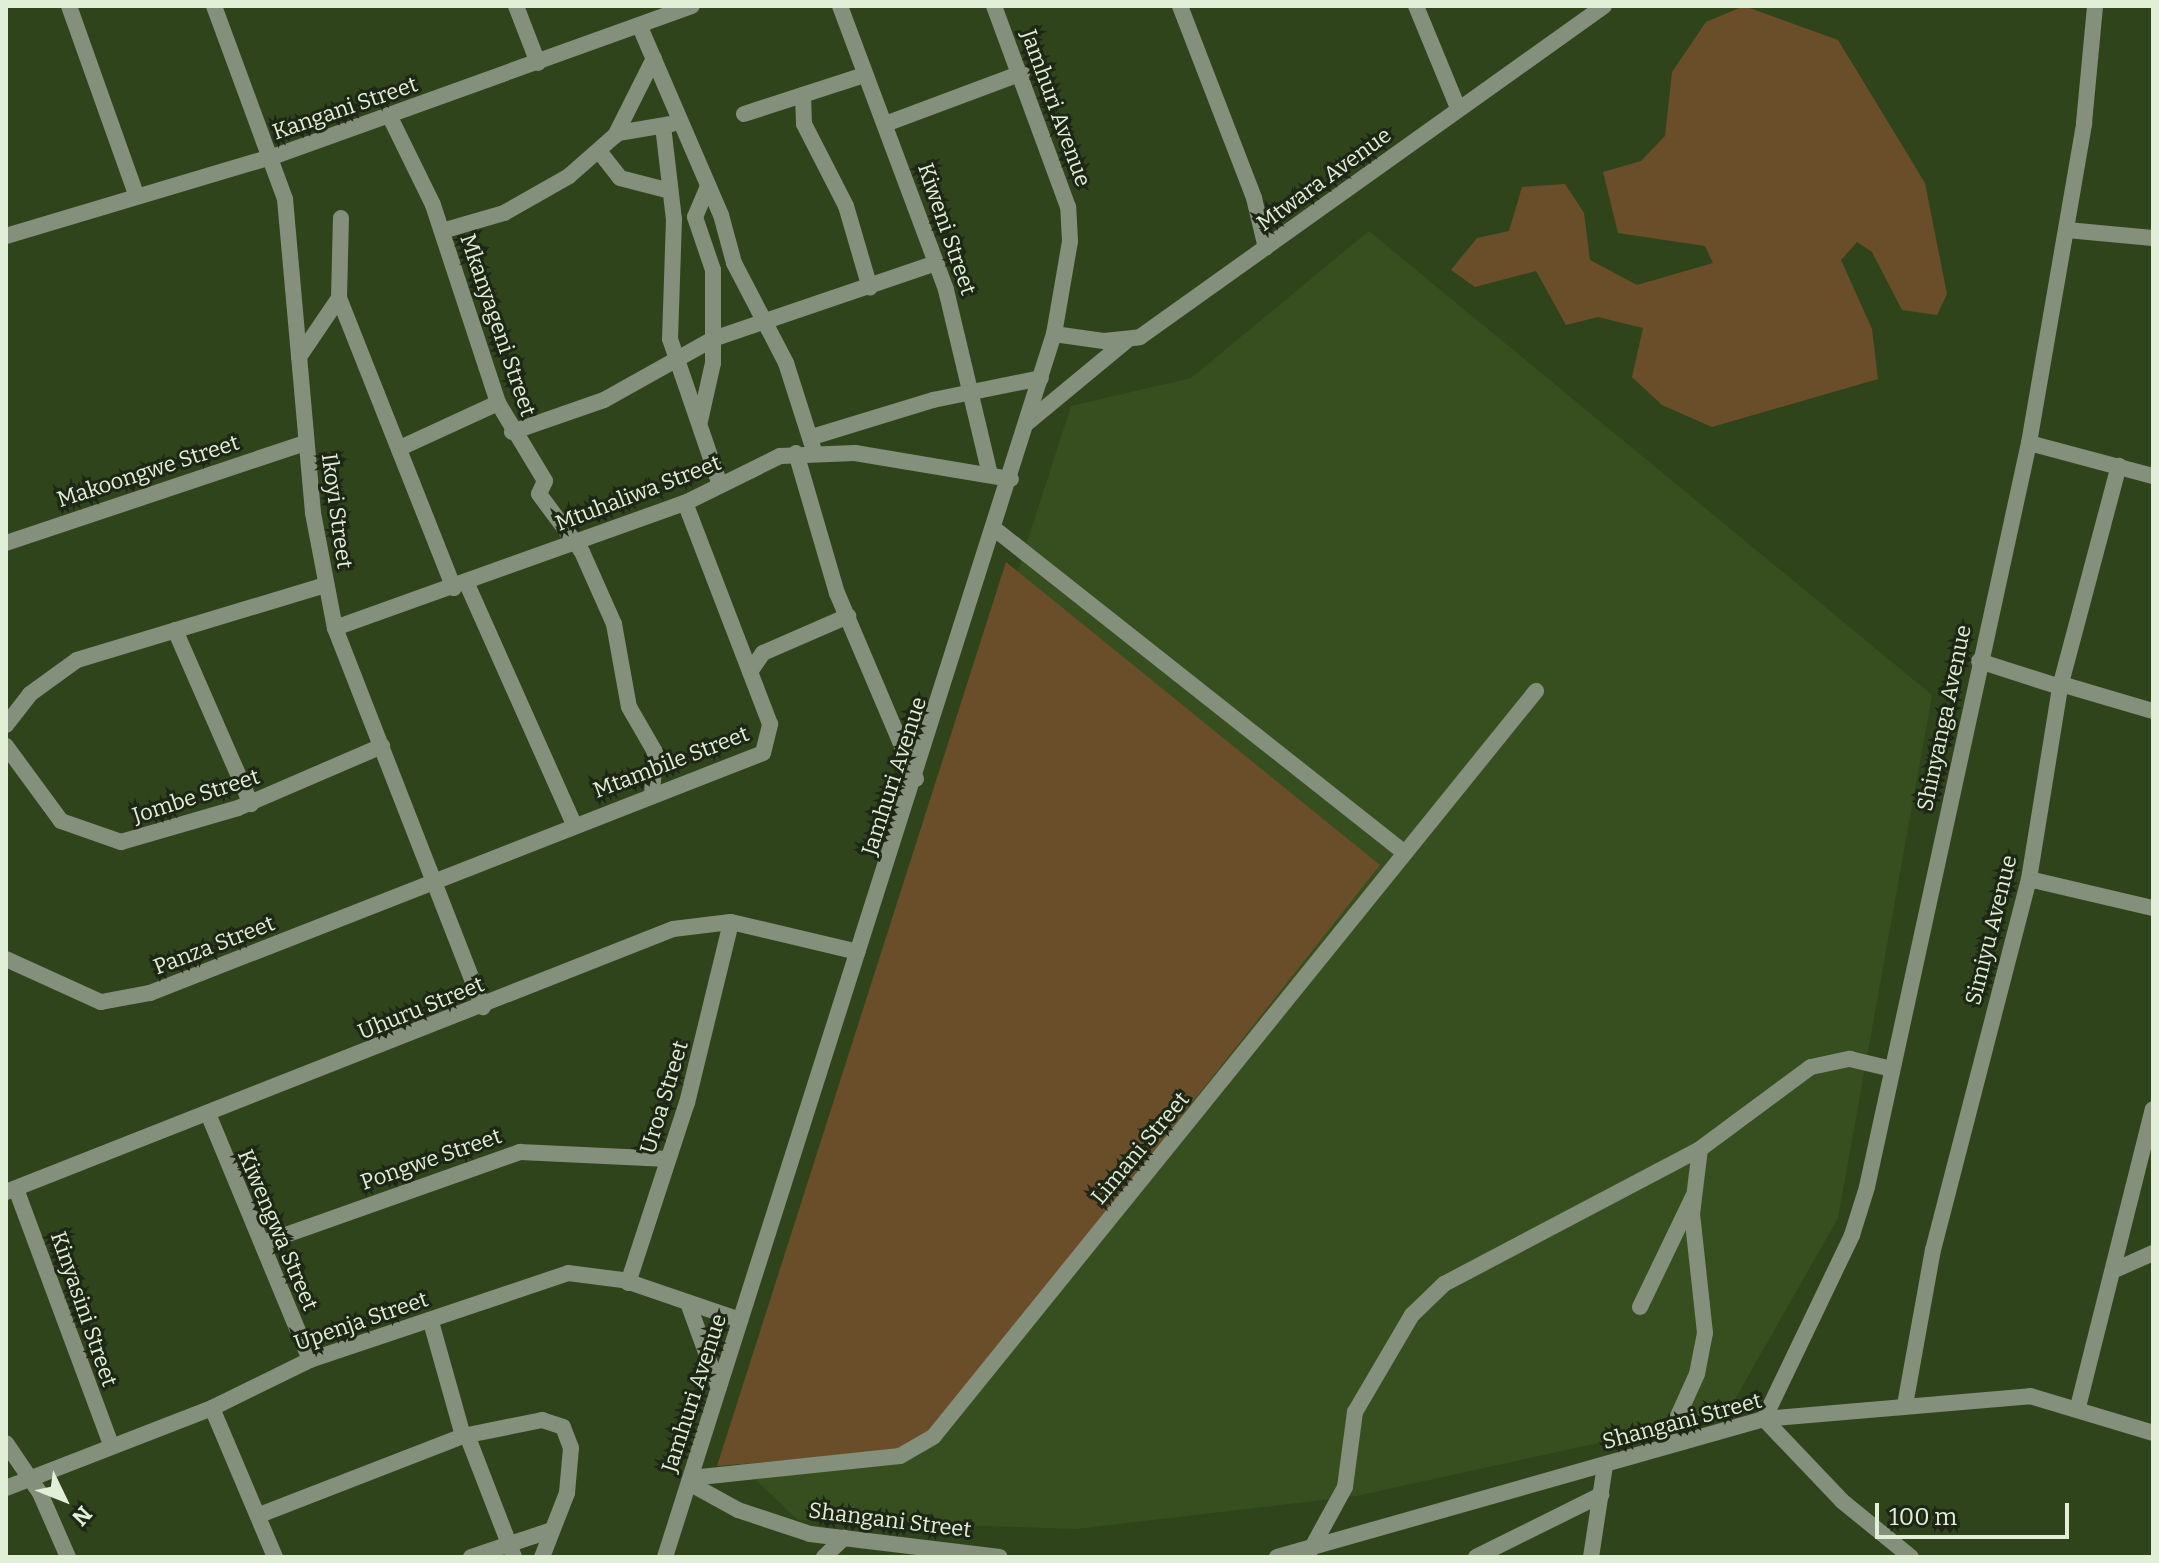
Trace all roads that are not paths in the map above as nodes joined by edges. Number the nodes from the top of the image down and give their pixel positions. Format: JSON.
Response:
{"nodes":[{"id":1,"x":69,"y":6,"type":"edge"},
{"id":2,"x":214,"y":6,"type":"edge"},
{"id":3,"x":516,"y":6,"type":"edge"},
{"id":4,"x":692,"y":6,"type":"edge"},
{"id":5,"x":840,"y":6,"type":"edge"},
{"id":6,"x":994,"y":6,"type":"edge"},
{"id":7,"x":1180,"y":6,"type":"edge"},
{"id":8,"x":1416,"y":6,"type":"edge"},
{"id":9,"x":1604,"y":6,"type":"edge"},
{"id":10,"x":2095,"y":6,"type":"edge"},
{"id":11,"x":640,"y":27,"type":"junction"},
{"id":12,"x":654,"y":58,"type":"junction"},
{"id":13,"x":538,"y":63,"type":"junction"},
{"id":14,"x":1022,"y":73,"type":"junction"},
{"id":15,"x":864,"y":75,"type":"junction"},
{"id":16,"x":803,"y":95,"type":"junction"},
{"id":17,"x":1458,"y":108,"type":"junction"},
{"id":18,"x":744,"y":114,"type":"dead end"},
{"id":19,"x":389,"y":115,"type":"junction"},
{"id":20,"x":683,"y":123,"type":"junction"},
{"id":21,"x":888,"y":123,"type":"junction"},
{"id":22,"x":663,"y":126,"type":"junction"},
{"id":23,"x":615,"y":136,"type":"junction"},
{"id":24,"x":599,"y":151,"type":"junction"},
{"id":25,"x":275,"y":156,"type":"junction"},
{"id":26,"x":708,"y":186,"type":"junction"},
{"id":27,"x":670,"y":191,"type":"junction"},
{"id":28,"x":136,"y":194,"type":"junction"},
{"id":29,"x":341,"y":218,"type":"dead end"},
{"id":30,"x":2067,"y":230,"type":"junction"},
{"id":31,"x":442,"y":231,"type":"junction"},
{"id":32,"x":6,"y":236,"type":"edge"},
{"id":33,"x":2153,"y":238,"type":"edge"},
{"id":34,"x":1266,"y":248,"type":"junction"},
{"id":35,"x":936,"y":263,"type":"junction"},
{"id":36,"x":870,"y":288,"type":"junction"},
{"id":37,"x":339,"y":298,"type":"junction"},
{"id":38,"x":768,"y":323,"type":"junction"},
{"id":39,"x":1054,"y":334,"type":"junction"},
{"id":40,"x":713,"y":339,"type":"junction"},
{"id":41,"x":1126,"y":341,"type":"junction"},
{"id":42,"x":299,"y":357,"type":"junction"},
{"id":43,"x":675,"y":362,"type":"junction"},
{"id":44,"x":1041,"y":378,"type":"junction"},
{"id":45,"x":972,"y":390,"type":"junction"},
{"id":46,"x":498,"y":403,"type":"junction"},
{"id":47,"x":700,"y":421,"type":"junction"},
{"id":48,"x":1027,"y":423,"type":"junction"},
{"id":49,"x":512,"y":432,"type":"junction"},
{"id":50,"x":305,"y":443,"type":"junction"},
{"id":51,"x":2029,"y":443,"type":"junction"},
{"id":52,"x":813,"y":444,"type":"junction"},
{"id":53,"x":400,"y":448,"type":"junction"},
{"id":54,"x":796,"y":453,"type":"junction"},
{"id":55,"x":2119,"y":466,"type":"junction"},
{"id":56,"x":990,"y":475,"type":"junction"},
{"id":57,"x":2153,"y":476,"type":"edge"},
{"id":58,"x":1011,"y":479,"type":"junction"},
{"id":59,"x":720,"y":485,"type":"junction"},
{"id":60,"x":685,"y":503,"type":"junction"},
{"id":61,"x":996,"y":530,"type":"junction"},
{"id":62,"x":574,"y":542,"type":"junction"},
{"id":63,"x":6,"y":543,"type":"edge"},
{"id":64,"x":325,"y":585,"type":"junction"},
{"id":65,"x":461,"y":586,"type":"junction"},
{"id":66,"x":848,"y":616,"type":"junction"},
{"id":67,"x":335,"y":628,"type":"junction"},
{"id":68,"x":175,"y":630,"type":"junction"},
{"id":69,"x":1979,"y":661,"type":"junction"},
{"id":70,"x":750,"y":672,"type":"junction"},
{"id":71,"x":2061,"y":686,"type":"junction"},
{"id":72,"x":1536,"y":691,"type":"dead end"},
{"id":73,"x":2153,"y":711,"type":"edge"},
{"id":74,"x":6,"y":725,"type":"edge"},
{"id":75,"x":6,"y":746,"type":"edge"},
{"id":76,"x":382,"y":746,"type":"junction"},
{"id":77,"x":916,"y":779,"type":"junction"},
{"id":78,"x":652,"y":791,"type":"junction"},
{"id":79,"x":251,"y":804,"type":"junction"},
{"id":80,"x":574,"y":824,"type":"junction"},
{"id":81,"x":1405,"y":853,"type":"junction"},
{"id":82,"x":2029,"y":879,"type":"junction"},
{"id":83,"x":438,"y":885,"type":"junction"},
{"id":84,"x":2153,"y":908,"type":"edge"},
{"id":85,"x":731,"y":922,"type":"junction"},
{"id":86,"x":858,"y":952,"type":"junction"},
{"id":87,"x":6,"y":959,"type":"edge"},
{"id":88,"x":483,"y":1007,"type":"junction"},
{"id":89,"x":1892,"y":1069,"type":"junction"},
{"id":90,"x":2153,"y":1109,"type":"edge"},
{"id":91,"x":209,"y":1116,"type":"junction"},
{"id":92,"x":1700,"y":1149,"type":"junction"},
{"id":93,"x":668,"y":1159,"type":"junction"},
{"id":94,"x":11,"y":1191,"type":"edge"},
{"id":95,"x":1693,"y":1196,"type":"junction"},
{"id":96,"x":263,"y":1243,"type":"junction"},
{"id":97,"x":2153,"y":1253,"type":"edge"},
{"id":98,"x":2117,"y":1269,"type":"junction"},
{"id":99,"x":628,"y":1283,"type":"junction"},
{"id":100,"x":688,"y":1303,"type":"junction"},
{"id":101,"x":1640,"y":1307,"type":"dead end"},
{"id":102,"x":740,"y":1320,"type":"junction"},
{"id":103,"x":431,"y":1322,"type":"junction"},
{"id":104,"x":310,"y":1360,"type":"junction"},
{"id":105,"x":719,"y":1388,"type":"junction"},
{"id":106,"x":1905,"y":1405,"type":"junction"},
{"id":107,"x":2078,"y":1407,"type":"junction"},
{"id":108,"x":212,"y":1408,"type":"junction"},
{"id":109,"x":1764,"y":1419,"type":"junction"},
{"id":110,"x":2153,"y":1433,"type":"edge"},
{"id":111,"x":465,"y":1436,"type":"junction"},
{"id":112,"x":6,"y":1443,"type":"edge"},
{"id":113,"x":111,"y":1444,"type":"junction"},
{"id":114,"x":1664,"y":1447,"type":"junction"},
{"id":115,"x":1605,"y":1465,"type":"junction"},
{"id":116,"x":31,"y":1478,"type":"junction"},
{"id":117,"x":690,"y":1480,"type":"junction"},
{"id":118,"x":6,"y":1488,"type":"edge"},
{"id":119,"x":1601,"y":1495,"type":"junction"},
{"id":120,"x":262,"y":1514,"type":"junction"},
{"id":121,"x":552,"y":1530,"type":"junction"},
{"id":122,"x":844,"y":1538,"type":"junction"},
{"id":123,"x":510,"y":1551,"type":"edge"},
{"id":124,"x":1308,"y":1554,"type":"edge"},
{"id":125,"x":68,"y":1557,"type":"edge"},
{"id":126,"x":275,"y":1557,"type":"edge"},
{"id":127,"x":471,"y":1557,"type":"edge"},
{"id":128,"x":542,"y":1557,"type":"edge"},
{"id":129,"x":665,"y":1557,"type":"edge"},
{"id":130,"x":824,"y":1557,"type":"edge"},
{"id":131,"x":1000,"y":1557,"type":"edge"},
{"id":132,"x":1277,"y":1557,"type":"edge"},
{"id":133,"x":1476,"y":1557,"type":"edge"},
{"id":134,"x":1591,"y":1557,"type":"edge"},
{"id":135,"x":1911,"y":1557,"type":"edge"}],
"edges":[{"from":1,"to":28,"type":"street"},
{"from":2,"to":25,"type":"street","name":"Ikoyi Street"},
{"from":3,"to":13,"type":"street"},
{"from":4,"to":11,"type":"street","name":"Kangani Street"},
{"from":5,"to":15,"type":"street","name":"Kiweni Street"},
{"from":6,"to":14,"type":"street","name":"Jamhuri Avenue"},
{"from":7,"to":34,"type":"street"},
{"from":8,"to":17,"type":"street"},
{"from":9,"to":17,"type":"street","name":"Mtwara Avenue"},
{"from":10,"to":30,"type":"street","name":"Shinyanga Avenue"},
{"from":11,"to":12,"type":"street"},
{"from":11,"to":13,"type":"street","name":"Kangani Street"},
{"from":12,"to":20,"type":"street"},
{"from":12,"to":23,"type":"street"},
{"from":13,"to":19,"type":"street","name":"Kangani Street"},
{"from":14,"to":21,"type":"street"},
{"from":14,"to":39,"type":"street","name":"Jamhuri Avenue"},
{"from":15,"to":16,"type":"street"},
{"from":15,"to":21,"type":"street","name":"Kiweni Street"},
{"from":16,"to":18,"type":"street"},
{"from":16,"to":36,"type":"street"},
{"from":17,"to":34,"type":"street","name":"Mtwara Avenue"},
{"from":19,"to":25,"type":"street","name":"Kangani Street"},
{"from":19,"to":31,"type":"street","name":"Mkanyageni Street"},
{"from":20,"to":22,"type":"street"},
{"from":20,"to":26,"type":"street"},
{"from":21,"to":35,"type":"street","name":"Kiweni Street"},
{"from":22,"to":23,"type":"street"},
{"from":22,"to":27,"type":"street"},
{"from":23,"to":24,"type":"street"},
{"from":24,"to":27,"type":"street"},
{"from":24,"to":31,"type":"street"},
{"from":25,"to":28,"type":"street","name":"Kangani Street"},
{"from":25,"to":42,"type":"street","name":"Ikoyi Street"},
{"from":26,"to":38,"type":"street"},
{"from":26,"to":40,"type":"street"},
{"from":27,"to":43,"type":"street"},
{"from":28,"to":32,"type":"street","name":"Kangani Street"},
{"from":29,"to":37,"type":"street"},
{"from":30,"to":33,"type":"street"},
{"from":30,"to":51,"type":"street","name":"Shinyanga Avenue"},
{"from":31,"to":46,"type":"street","name":"Mkanyageni Street"},
{"from":34,"to":41,"type":"street","name":"Mtwara Avenue"},
{"from":35,"to":36,"type":"street","name":"Mkanyageni Street"},
{"from":35,"to":45,"type":"street","name":"Kiweni Street"},
{"from":36,"to":38,"type":"street","name":"Mkanyageni Street"},
{"from":37,"to":42,"type":"street"},
{"from":37,"to":53,"type":"street"},
{"from":38,"to":40,"type":"street","name":"Mkanyageni Street"},
{"from":38,"to":52,"type":"street"},
{"from":39,"to":41,"type":"street"},
{"from":39,"to":44,"type":"street","name":"Jamhuri Avenue"},
{"from":40,"to":43,"type":"street","name":"Mkanyageni Street"},
{"from":40,"to":47,"type":"street"},
{"from":41,"to":48,"type":"street","name":"Mtwara Avenue"},
{"from":42,"to":50,"type":"street","name":"Ikoyi Street"},
{"from":43,"to":47,"type":"street"},
{"from":43,"to":49,"type":"street","name":"Mkanyageni Street"},
{"from":44,"to":45,"type":"street"},
{"from":44,"to":48,"type":"street","name":"Jamhuri Avenue"},
{"from":45,"to":52,"type":"street"},
{"from":45,"to":56,"type":"street","name":"Kiweni Street"},
{"from":46,"to":49,"type":"street","name":"Mkanyageni Street"},
{"from":46,"to":53,"type":"street"},
{"from":47,"to":59,"type":"street"},
{"from":48,"to":58,"type":"street","name":"Jamhuri Avenue"},
{"from":49,"to":62,"type":"street"},
{"from":50,"to":63,"type":"street","name":"Makoongwe Street"},
{"from":50,"to":64,"type":"street","name":"Ikoyi Street"},
{"from":51,"to":55,"type":"street"},
{"from":51,"to":69,"type":"street","name":"Shinyanga Avenue"},
{"from":52,"to":54,"type":"street","name":"Mtuhaliwa Street"},
{"from":52,"to":56,"type":"street","name":"Mtuhaliwa Street"},
{"from":53,"to":65,"type":"street"},
{"from":54,"to":59,"type":"street","name":"Mtuhaliwa Street"},
{"from":54,"to":66,"type":"street"},
{"from":55,"to":57,"type":"street"},
{"from":55,"to":71,"type":"street","name":"Simiyu Avenue"},
{"from":56,"to":58,"type":"street","name":"Mtuhaliwa Street"},
{"from":58,"to":61,"type":"street","name":"Jamhuri Avenue"},
{"from":59,"to":60,"type":"street","name":"Mtuhaliwa Street"},
{"from":60,"to":62,"type":"street","name":"Mtuhaliwa Street"},
{"from":60,"to":70,"type":"street","name":"Mtambile Street"},
{"from":61,"to":77,"type":"street","name":"Jamhuri Avenue"},
{"from":61,"to":81,"type":"street"},
{"from":62,"to":65,"type":"street","name":"Mtuhaliwa Street"},
{"from":62,"to":78,"type":"street"},
{"from":64,"to":67,"type":"street","name":"Ikoyi Street"},
{"from":64,"to":68,"type":"street"},
{"from":65,"to":67,"type":"street","name":"Mtuhaliwa Street"},
{"from":65,"to":80,"type":"street"},
{"from":66,"to":70,"type":"street"},
{"from":66,"to":77,"type":"street"},
{"from":67,"to":76,"type":"street","name":"Ikoyi Street"},
{"from":68,"to":74,"type":"street"},
{"from":68,"to":79,"type":"street"},
{"from":69,"to":71,"type":"street"},
{"from":69,"to":89,"type":"street","name":"Shinyanga Avenue"},
{"from":70,"to":78,"type":"street","name":"Mtambile Street"},
{"from":71,"to":73,"type":"street"},
{"from":71,"to":82,"type":"street","name":"Simiyu Avenue"},
{"from":72,"to":81,"type":"street","name":"Limani Street"},
{"from":75,"to":79,"type":"street","name":"Jombe Street"},
{"from":76,"to":79,"type":"street","name":"Jombe Street"},
{"from":76,"to":83,"type":"street","name":"Ikoyi Street"},
{"from":77,"to":86,"type":"street","name":"Jamhuri Avenue"},
{"from":78,"to":80,"type":"street","name":"Mtambile Street"},
{"from":80,"to":83,"type":"street","name":"Mtambile Street"},
{"from":81,"to":117,"type":"street","name":"Limani Street"},
{"from":82,"to":84,"type":"street"},
{"from":82,"to":106,"type":"street","name":"Simiyu Avenue"},
{"from":83,"to":87,"type":"street","name":"Panza Street"},
{"from":83,"to":88,"type":"street","name":"Ikoyi Street"},
{"from":85,"to":86,"type":"street","name":"Uhuru Street"},
{"from":85,"to":88,"type":"street","name":"Uhuru Street"},
{"from":85,"to":93,"type":"street","name":"Uroa Street"},
{"from":86,"to":102,"type":"street","name":"Jamhuri Avenue"},
{"from":88,"to":91,"type":"street","name":"Uhuru Street"},
{"from":89,"to":92,"type":"street"},
{"from":89,"to":109,"type":"street","name":"Shinyanga Avenue"},
{"from":90,"to":98,"type":"street"},
{"from":91,"to":94,"type":"street","name":"Uhuru Street"},
{"from":91,"to":96,"type":"street","name":"Kiwengwa Street"},
{"from":92,"to":95,"type":"street"},
{"from":92,"to":124,"type":"street"},
{"from":93,"to":96,"type":"street","name":"Pongwe Street"},
{"from":93,"to":99,"type":"street","name":"Uroa Street"},
{"from":94,"to":113,"type":"street","name":"Kinyasini Street"},
{"from":95,"to":101,"type":"street"},
{"from":95,"to":114,"type":"street"},
{"from":96,"to":104,"type":"street","name":"Kiwengwa Street"},
{"from":97,"to":98,"type":"street"},
{"from":98,"to":107,"type":"street"},
{"from":99,"to":100,"type":"street","name":"Upenja Street"},
{"from":99,"to":103,"type":"street","name":"Upenja Street"},
{"from":100,"to":102,"type":"street","name":"Upenja Street"},
{"from":100,"to":105,"type":"street"},
{"from":102,"to":105,"type":"street","name":"Jamhuri Avenue"},
{"from":103,"to":104,"type":"street","name":"Upenja Street"},
{"from":103,"to":111,"type":"street"},
{"from":104,"to":108,"type":"street","name":"Upenja Street"},
{"from":105,"to":117,"type":"street","name":"Jamhuri Avenue"},
{"from":106,"to":107,"type":"street","name":"Shangani Street"},
{"from":106,"to":109,"type":"street","name":"Shangani Street"},
{"from":107,"to":110,"type":"street","name":"Shangani Street"},
{"from":108,"to":113,"type":"street","name":"Upenja Street"},
{"from":108,"to":120,"type":"street"},
{"from":109,"to":114,"type":"street","name":"Shangani Street"},
{"from":109,"to":135,"type":"street"},
{"from":111,"to":120,"type":"street"},
{"from":111,"to":121,"type":"street"},
{"from":111,"to":123,"type":"street"},
{"from":112,"to":116,"type":"street"},
{"from":113,"to":116,"type":"street","name":"Upenja Street"},
{"from":114,"to":115,"type":"street","name":"Shangani Street"},
{"from":115,"to":119,"type":"street"},
{"from":115,"to":124,"type":"street","name":"Shangani Street"},
{"from":116,"to":118,"type":"street","name":"Upenja Street"},
{"from":116,"to":125,"type":"street"},
{"from":117,"to":122,"type":"street","name":"Shangani Street"},
{"from":117,"to":129,"type":"street","name":"Jamhuri Avenue"},
{"from":119,"to":133,"type":"street"},
{"from":119,"to":134,"type":"street"},
{"from":120,"to":126,"type":"street"},
{"from":121,"to":123,"type":"street"},
{"from":121,"to":128,"type":"street"},
{"from":122,"to":130,"type":"street"},
{"from":122,"to":131,"type":"street","name":"Shangani Street"},
{"from":123,"to":127,"type":"street"},
{"from":124,"to":132,"type":"street","name":"Shangani Street"}]}
